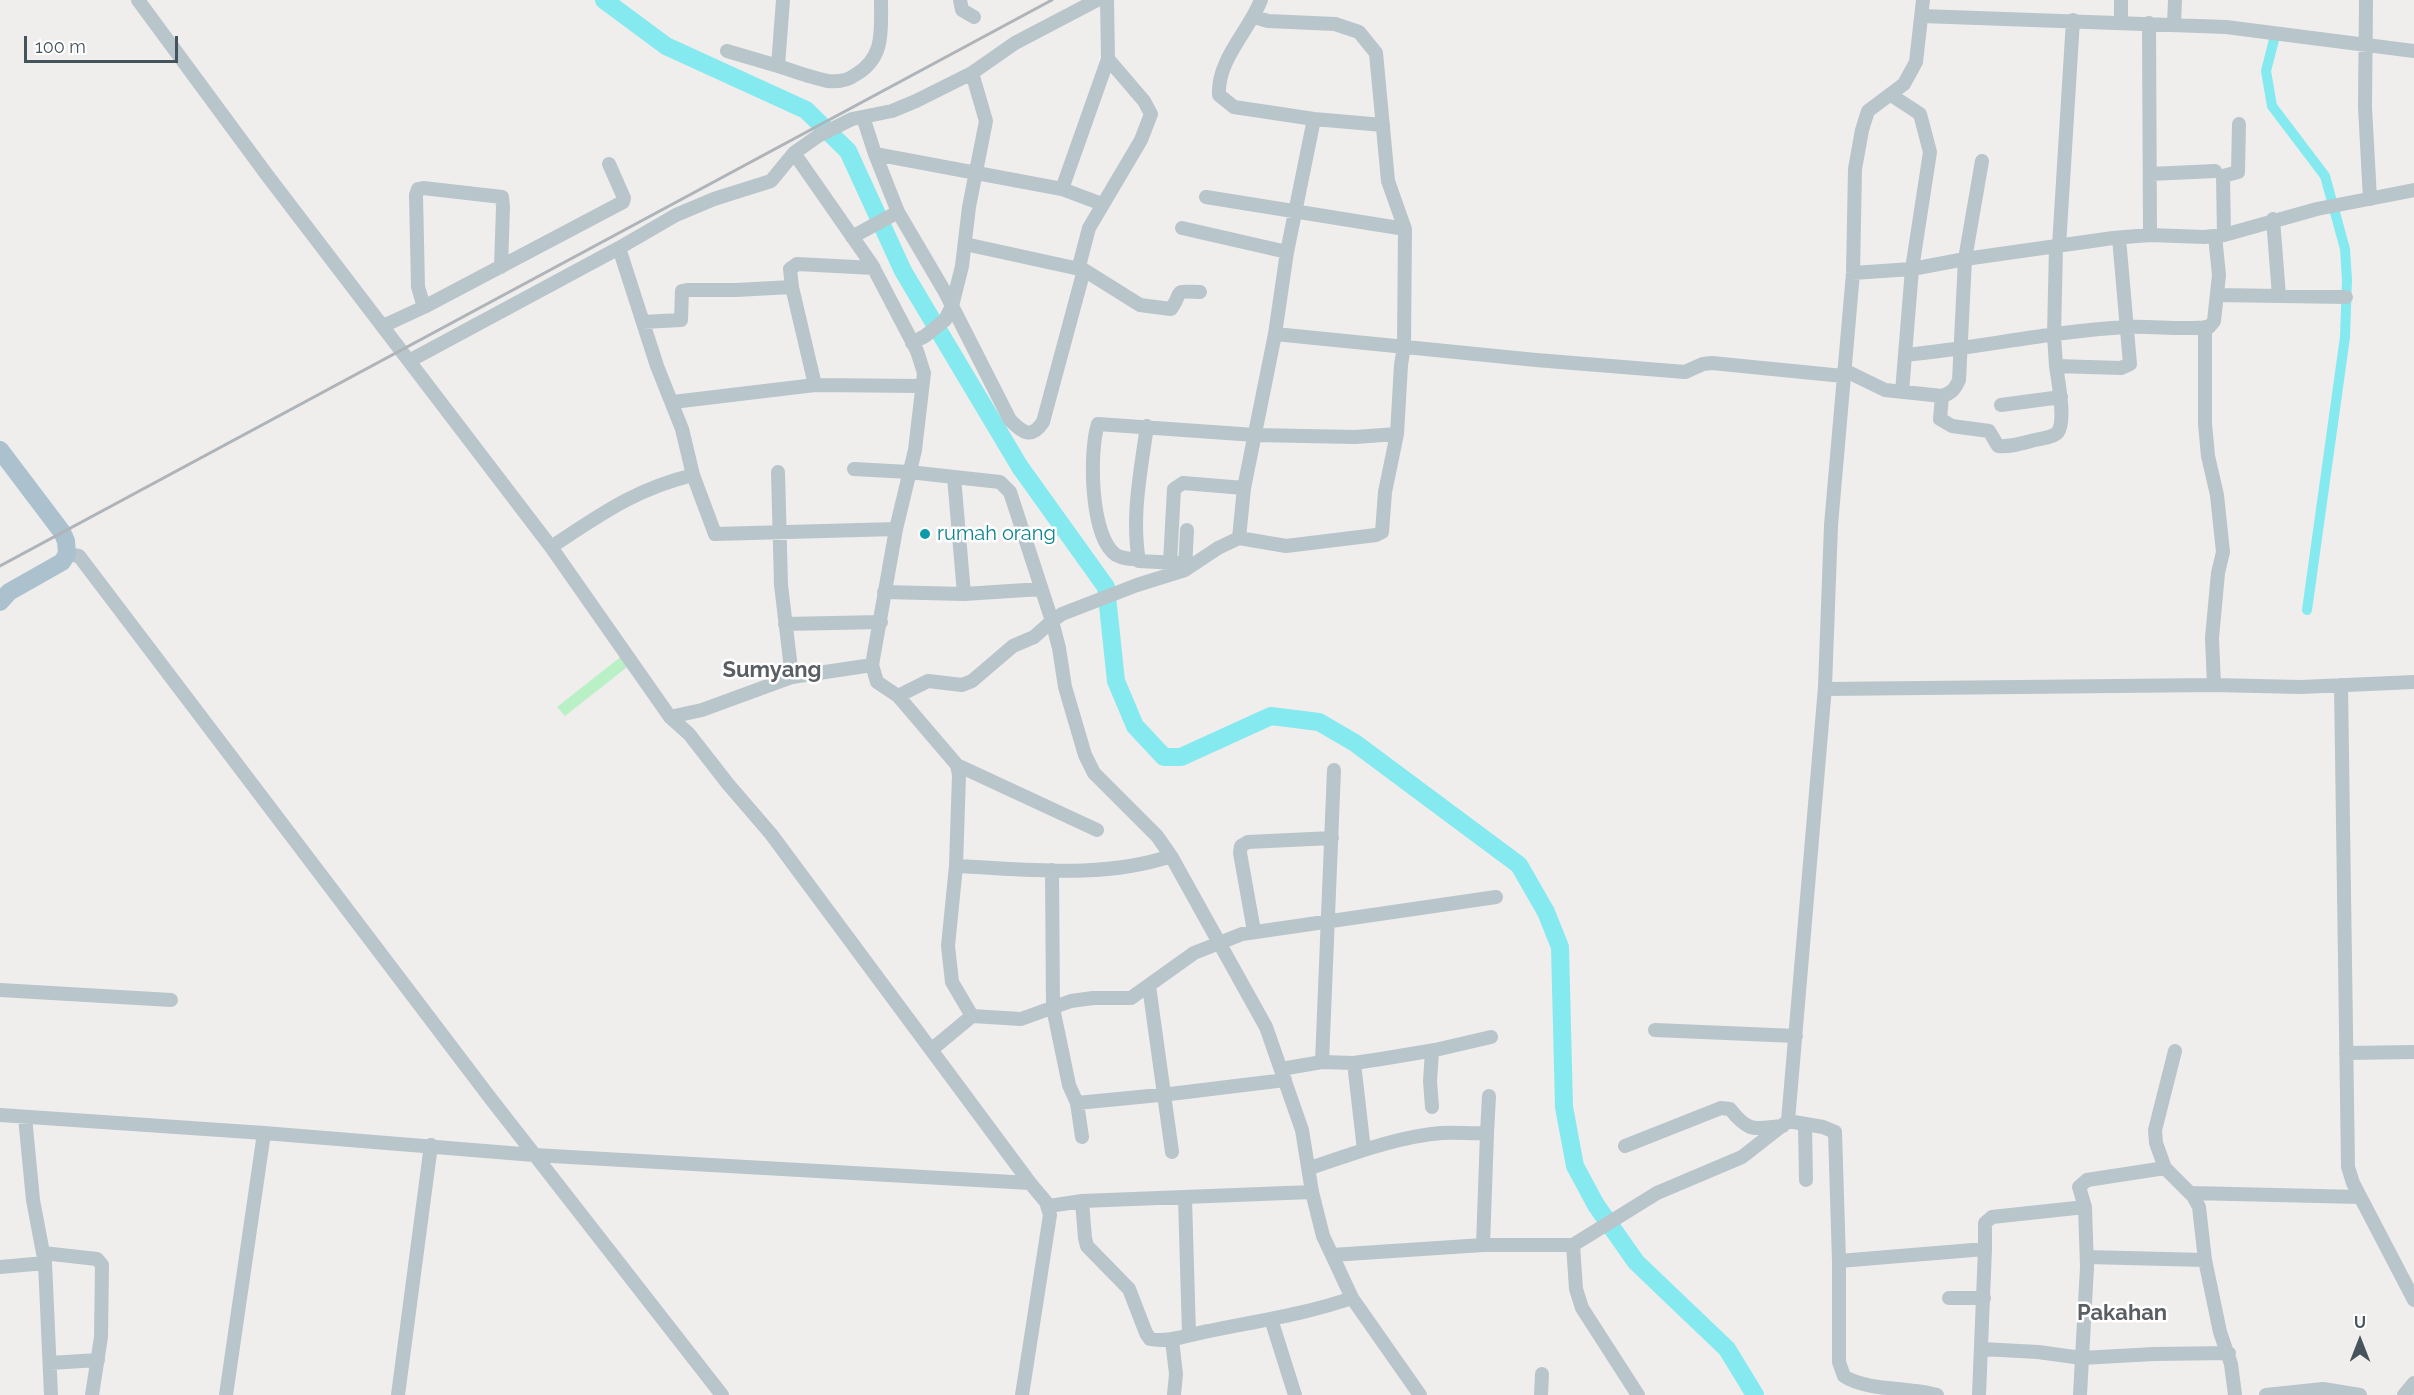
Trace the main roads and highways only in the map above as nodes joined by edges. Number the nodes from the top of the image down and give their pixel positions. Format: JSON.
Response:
{"nodes":[{"id":1,"x":0,"y":450,"type":"edge"},
{"id":2,"x":0,"y":602,"type":"edge"}],
"edges":[{"from":1,"to":2,"type":"main road"}]}
